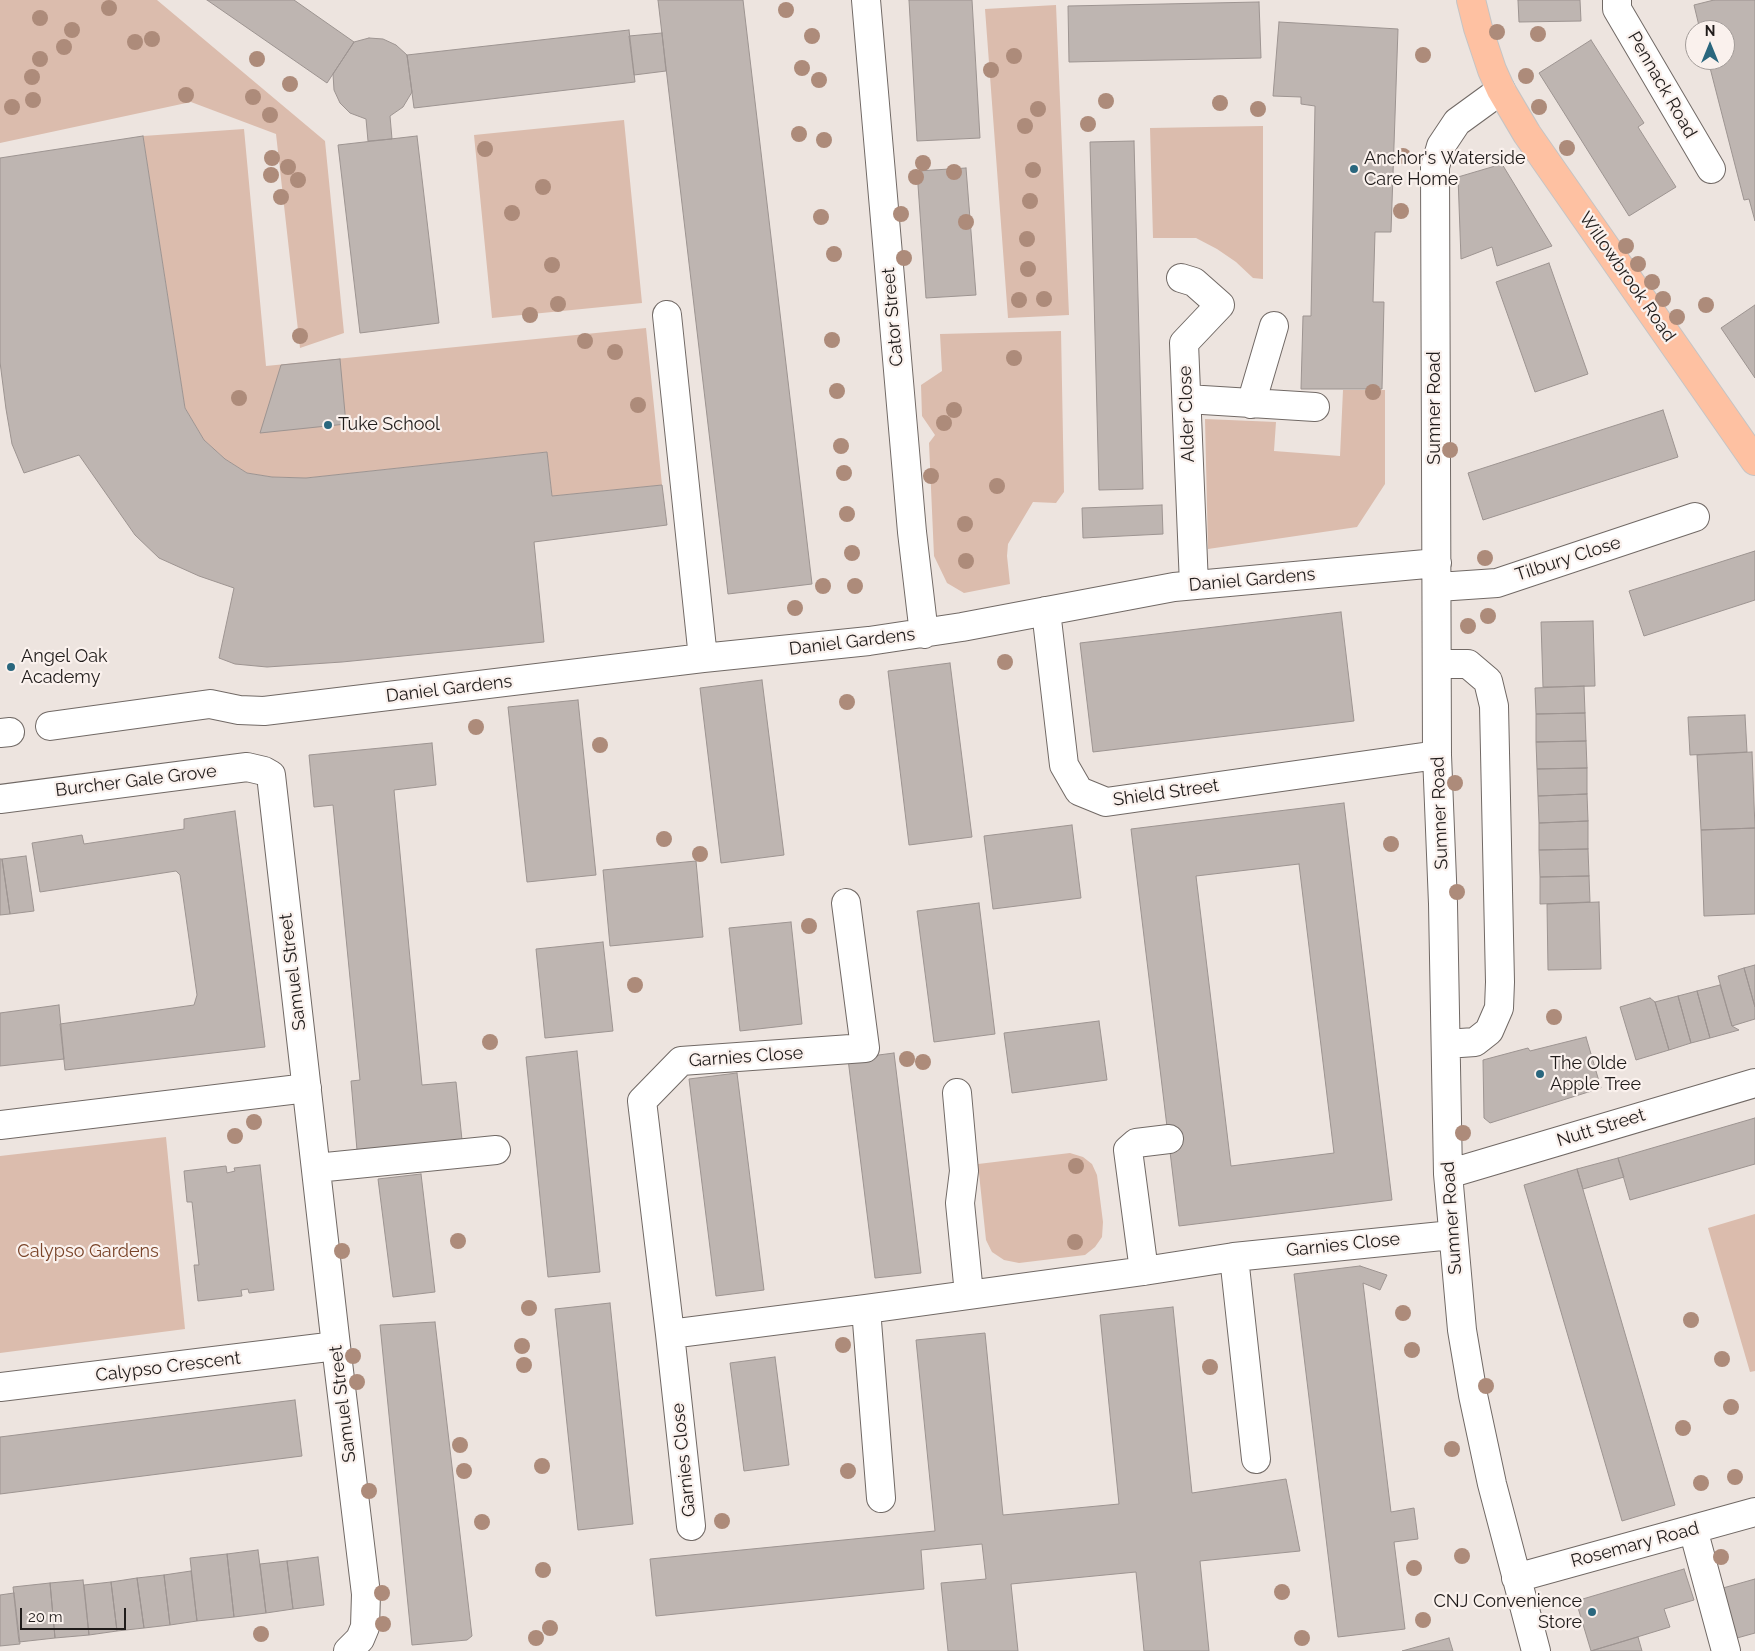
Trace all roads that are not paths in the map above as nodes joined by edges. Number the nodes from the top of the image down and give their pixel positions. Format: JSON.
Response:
{"nodes":[{"id":1,"x":866,"y":0,"type":"edge"},
{"id":2,"x":1472,"y":0,"type":"edge"},
{"id":3,"x":1617,"y":0,"type":"edge"},
{"id":4,"x":1501,"y":90,"type":"junction"},
{"id":5,"x":1711,"y":170,"type":"dead end"},
{"id":6,"x":1180,"y":278,"type":"dead end"},
{"id":7,"x":667,"y":315,"type":"dead end"},
{"id":8,"x":1274,"y":326,"type":"dead end"},
{"id":9,"x":1187,"y":399,"type":"junction"},
{"id":10,"x":1251,"y":404,"type":"junction"},
{"id":11,"x":1315,"y":407,"type":"dead end"},
{"id":12,"x":1755,"y":461,"type":"edge"},
{"id":13,"x":1695,"y":517,"type":"dead end"},
{"id":14,"x":1438,"y":575,"type":"junction"},
{"id":15,"x":1194,"y":585,"type":"junction"},
{"id":16,"x":1046,"y":611,"type":"junction"},
{"id":17,"x":924,"y":634,"type":"junction"},
{"id":18,"x":703,"y":658,"type":"junction"},
{"id":19,"x":1438,"y":664,"type":"junction"},
{"id":20,"x":50,"y":726,"type":"dead end"},
{"id":21,"x":1438,"y":755,"type":"junction"},
{"id":22,"x":271,"y":775,"type":"joint"},
{"id":23,"x":0,"y":799,"type":"edge"},
{"id":24,"x":846,"y":903,"type":"dead end"},
{"id":25,"x":1446,"y":1044,"type":"junction"},
{"id":26,"x":1755,"y":1083,"type":"edge"},
{"id":27,"x":307,"y":1088,"type":"junction"},
{"id":28,"x":956,"y":1093,"type":"dead end"},
{"id":29,"x":0,"y":1125,"type":"edge"},
{"id":30,"x":1169,"y":1139,"type":"dead end"},
{"id":31,"x":496,"y":1150,"type":"dead end"},
{"id":32,"x":316,"y":1168,"type":"junction"},
{"id":33,"x":1448,"y":1174,"type":"junction"},
{"id":34,"x":1452,"y":1235,"type":"junction"},
{"id":35,"x":1234,"y":1256,"type":"junction"},
{"id":36,"x":1144,"y":1271,"type":"junction"},
{"id":37,"x":969,"y":1294,"type":"junction"},
{"id":38,"x":866,"y":1309,"type":"junction"},
{"id":39,"x":670,"y":1334,"type":"junction"},
{"id":40,"x":336,"y":1346,"type":"junction"},
{"id":41,"x":0,"y":1387,"type":"edge"},
{"id":42,"x":1256,"y":1459,"type":"dead end"},
{"id":43,"x":881,"y":1498,"type":"dead end"},
{"id":44,"x":1755,"y":1512,"type":"edge"},
{"id":45,"x":691,"y":1526,"type":"dead end"},
{"id":46,"x":1692,"y":1529,"type":"junction"},
{"id":47,"x":1516,"y":1578,"type":"junction"},
{"id":48,"x":354,"y":1645,"type":"edge"},
{"id":49,"x":1536,"y":1651,"type":"edge"},
{"id":50,"x":1726,"y":1651,"type":"edge"}],
"edges":[{"from":1,"to":17,"type":"street","name":"Cator Street"},
{"from":2,"to":4,"type":"main road"},
{"from":3,"to":5,"type":"street","name":"Pennack Road"},
{"from":4,"to":12,"type":"main road","name":"Willowbrook Road"},
{"from":4,"to":14,"type":"street","name":"Sumner Road"},
{"from":6,"to":9,"type":"street","name":"Alder Close"},
{"from":7,"to":18,"type":"street"},
{"from":8,"to":10,"type":"street"},
{"from":9,"to":10,"type":"street"},
{"from":9,"to":15,"type":"street","name":"Alder Close"},
{"from":10,"to":11,"type":"street"},
{"from":13,"to":14,"type":"street","name":"Tilbury Close"},
{"from":14,"to":15,"type":"street","name":"Daniel Gardens"},
{"from":14,"to":19,"type":"street","name":"Sumner Road"},
{"from":15,"to":16,"type":"street","name":"Daniel Gardens"},
{"from":16,"to":17,"type":"street","name":"Daniel Gardens"},
{"from":16,"to":21,"type":"street","name":"Shield Street"},
{"from":17,"to":18,"type":"street","name":"Daniel Gardens"},
{"from":18,"to":20,"type":"street","name":"Daniel Gardens"},
{"from":19,"to":21,"type":"street","name":"Sumner Road"},
{"from":19,"to":25,"type":"street"},
{"from":21,"to":25,"type":"street","name":"Sumner Road"},
{"from":22,"to":23,"type":"street","name":"Burcher Gale Grove"},
{"from":22,"to":27,"type":"street","name":"Samuel Street"},
{"from":24,"to":39,"type":"street","name":"Garnies Close"},
{"from":25,"to":33,"type":"street","name":"Sumner Road"},
{"from":26,"to":33,"type":"street","name":"Nutt Street"},
{"from":27,"to":29,"type":"street"},
{"from":27,"to":32,"type":"street","name":"Samuel Street"},
{"from":28,"to":37,"type":"street"},
{"from":30,"to":36,"type":"street"},
{"from":31,"to":32,"type":"street"},
{"from":32,"to":40,"type":"street","name":"Samuel Street"},
{"from":33,"to":34,"type":"street","name":"Sumner Road"},
{"from":34,"to":35,"type":"street","name":"Garnies Close"},
{"from":34,"to":47,"type":"street","name":"Sumner Road"},
{"from":35,"to":36,"type":"street","name":"Garnies Close"},
{"from":35,"to":42,"type":"street"},
{"from":36,"to":37,"type":"street","name":"Garnies Close"},
{"from":37,"to":38,"type":"street","name":"Garnies Close"},
{"from":38,"to":39,"type":"street","name":"Garnies Close"},
{"from":38,"to":43,"type":"street"},
{"from":39,"to":45,"type":"street","name":"Garnies Close"},
{"from":40,"to":41,"type":"street","name":"Calypso Crescent"},
{"from":40,"to":48,"type":"street","name":"Samuel Street"},
{"from":44,"to":46,"type":"street","name":"Rosemary Road"},
{"from":46,"to":47,"type":"street","name":"Rosemary Road"},
{"from":46,"to":50,"type":"street"},
{"from":47,"to":49,"type":"street","name":"Sumner Road"}]}
